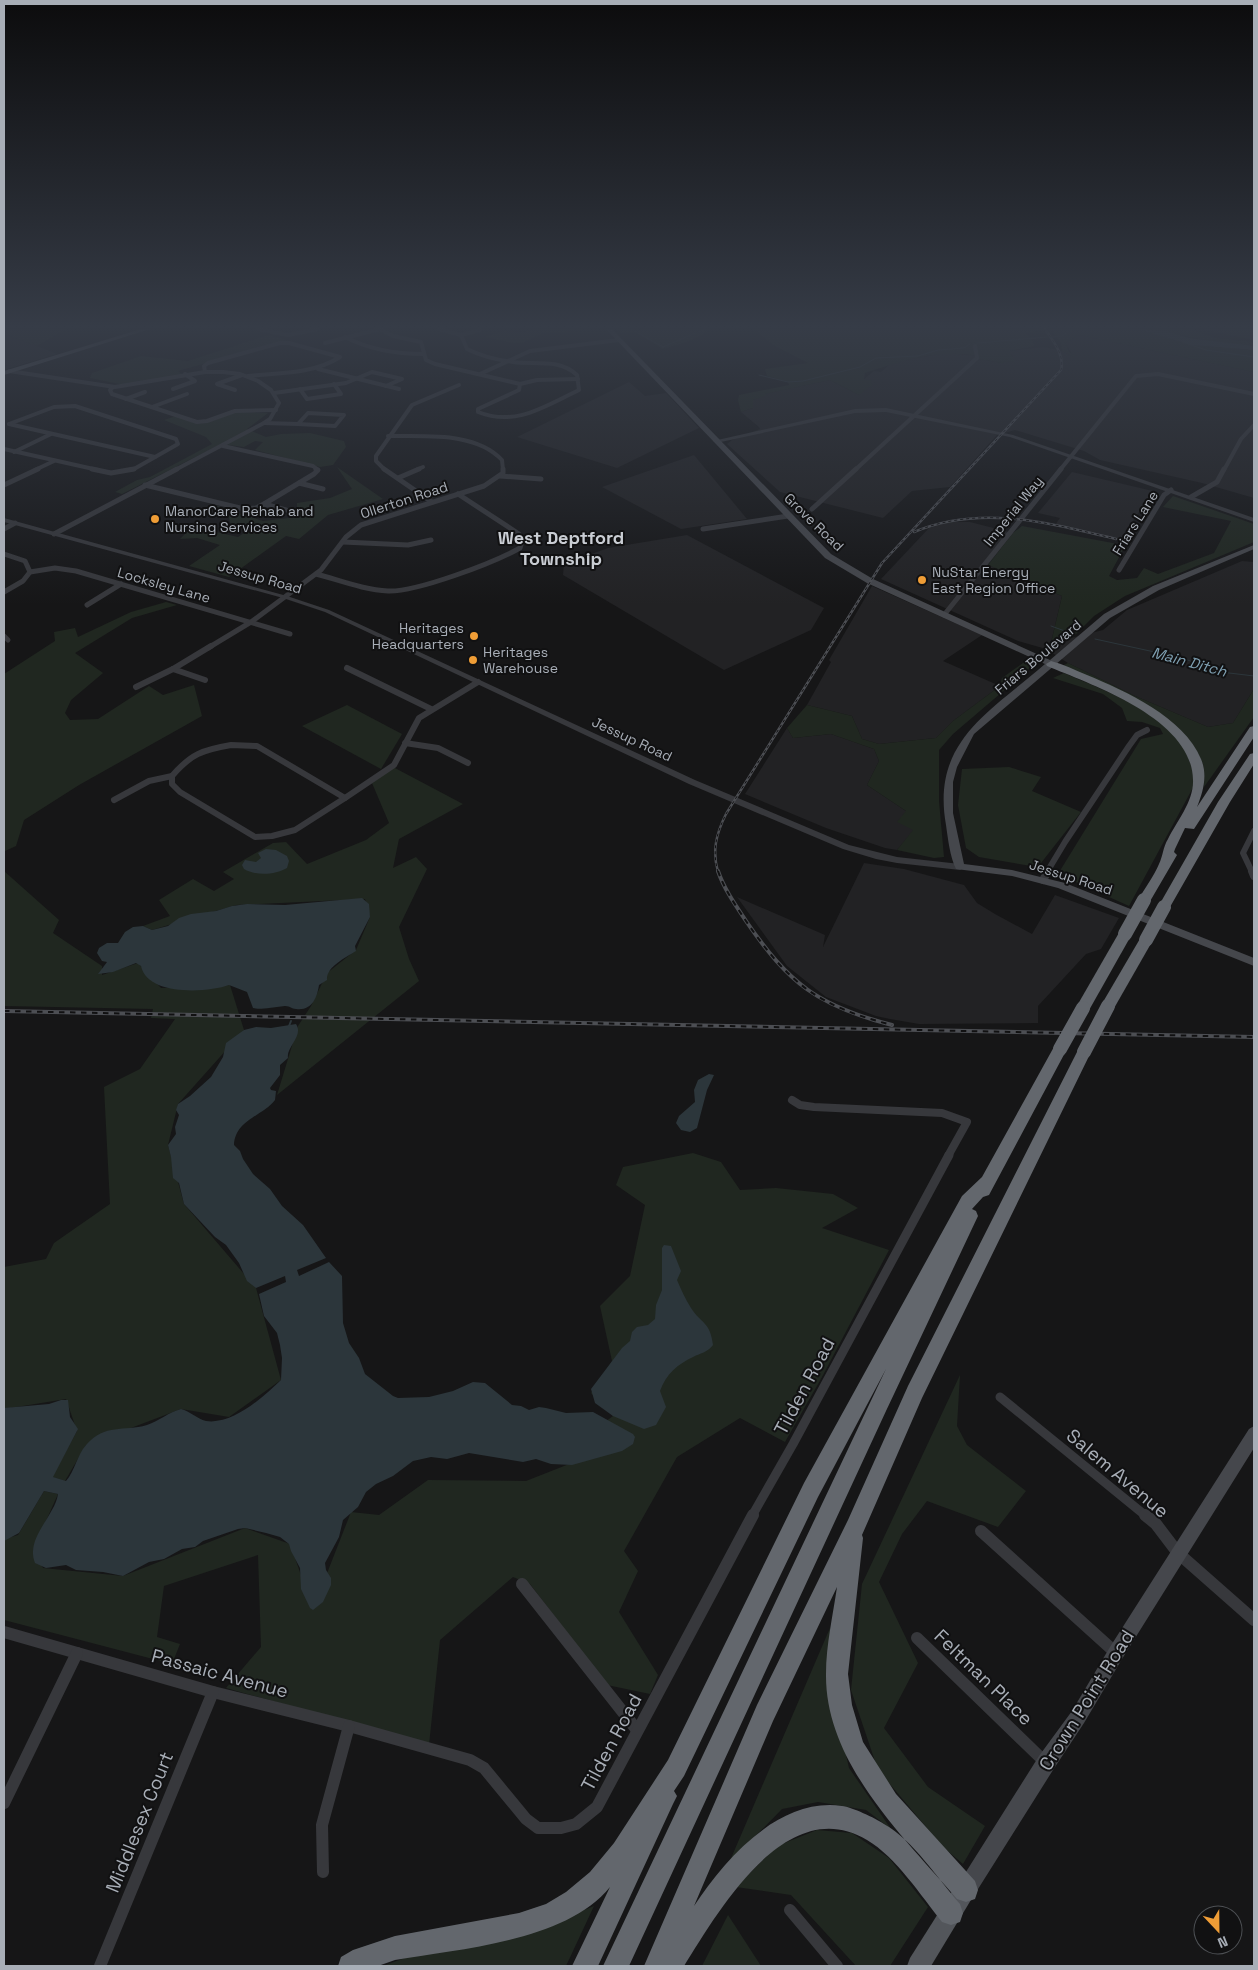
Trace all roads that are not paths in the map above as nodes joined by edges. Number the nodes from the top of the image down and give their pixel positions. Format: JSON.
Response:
{"nodes":[{"id":1,"x":121,"y":421,"type":"edge"},
{"id":2,"x":194,"y":421,"type":"edge"},
{"id":3,"x":207,"y":421,"type":"edge"},
{"id":4,"x":301,"y":421,"type":"edge"},
{"id":5,"x":339,"y":421,"type":"edge"},
{"id":6,"x":400,"y":421,"type":"edge"},
{"id":7,"x":697,"y":421,"type":"edge"},
{"id":8,"x":811,"y":421,"type":"edge"},
{"id":9,"x":908,"y":421,"type":"edge"},
{"id":10,"x":946,"y":421,"type":"edge"},
{"id":11,"x":1099,"y":421,"type":"edge"},
{"id":12,"x":6,"y":423,"type":"edge"},
{"id":13,"x":264,"y":423,"type":"joint"},
{"id":14,"x":298,"y":425,"type":"junction"},
{"id":15,"x":1254,"y":425,"type":"edge"},
{"id":16,"x":52,"y":434,"type":"junction"},
{"id":17,"x":388,"y":436,"type":"junction"},
{"id":18,"x":715,"y":439,"type":"junction"},
{"id":19,"x":223,"y":446,"type":"junction"},
{"id":20,"x":4,"y":449,"type":"edge"},
{"id":21,"x":14,"y":452,"type":"junction"},
{"id":22,"x":1071,"y":455,"type":"junction"},
{"id":23,"x":156,"y":457,"type":"junction"},
{"id":24,"x":54,"y":461,"type":"junction"},
{"id":25,"x":423,"y":468,"type":"dead end"},
{"id":26,"x":500,"y":476,"type":"junction"},
{"id":27,"x":398,"y":478,"type":"junction"},
{"id":28,"x":541,"y":479,"type":"dead end"},
{"id":29,"x":299,"y":483,"type":"junction"},
{"id":30,"x":4,"y":484,"type":"edge"},
{"id":31,"x":145,"y":485,"type":"junction"},
{"id":32,"x":323,"y":489,"type":"dead end"},
{"id":33,"x":1171,"y":490,"type":"junction"},
{"id":34,"x":458,"y":494,"type":"junction"},
{"id":35,"x":1191,"y":497,"type":"junction"},
{"id":36,"x":432,"y":502,"type":"junction"},
{"id":37,"x":264,"y":504,"type":"junction"},
{"id":38,"x":812,"y":509,"type":"dead end"},
{"id":39,"x":286,"y":510,"type":"dead end"},
{"id":40,"x":788,"y":516,"type":"junction"},
{"id":41,"x":4,"y":520,"type":"edge"},
{"id":42,"x":1254,"y":520,"type":"edge"},
{"id":43,"x":15,"y":524,"type":"junction"},
{"id":44,"x":4,"y":529,"type":"edge"},
{"id":45,"x":703,"y":529,"type":"dead end"},
{"id":46,"x":51,"y":533,"type":"junction"},
{"id":47,"x":431,"y":540,"type":"dead end"},
{"id":48,"x":342,"y":542,"type":"junction"},
{"id":49,"x":1254,"y":547,"type":"edge"},
{"id":50,"x":4,"y":554,"type":"edge"},
{"id":51,"x":1119,"y":570,"type":"dead end"},
{"id":52,"x":30,"y":572,"type":"junction"},
{"id":53,"x":316,"y":574,"type":"junction"},
{"id":54,"x":121,"y":584,"type":"junction"},
{"id":55,"x":4,"y":592,"type":"edge"},
{"id":56,"x":285,"y":597,"type":"junction"},
{"id":57,"x":87,"y":605,"type":"dead end"},
{"id":58,"x":944,"y":615,"type":"junction"},
{"id":59,"x":251,"y":622,"type":"junction"},
{"id":60,"x":290,"y":634,"type":"dead end"},
{"id":61,"x":1051,"y":664,"type":"junction"},
{"id":62,"x":347,"y":668,"type":"dead end"},
{"id":63,"x":173,"y":669,"type":"junction"},
{"id":64,"x":205,"y":680,"type":"dead end"},
{"id":65,"x":478,"y":682,"type":"junction"},
{"id":66,"x":136,"y":687,"type":"dead end"},
{"id":67,"x":431,"y":710,"type":"junction"},
{"id":68,"x":1254,"y":729,"type":"edge"},
{"id":69,"x":1147,"y":730,"type":"dead end"},
{"id":70,"x":405,"y":743,"type":"junction"},
{"id":71,"x":1254,"y":756,"type":"edge"},
{"id":72,"x":468,"y":763,"type":"dead end"},
{"id":73,"x":172,"y":776,"type":"junction"},
{"id":74,"x":345,"y":798,"type":"junction"},
{"id":75,"x":114,"y":800,"type":"dead end"},
{"id":76,"x":1254,"y":831,"type":"edge"},
{"id":77,"x":1166,"y":862,"type":"junction"},
{"id":78,"x":960,"y":867,"type":"junction"},
{"id":79,"x":1254,"y":876,"type":"edge"},
{"id":80,"x":1043,"y":880,"type":"junction"},
{"id":81,"x":1146,"y":940,"type":"joint"},
{"id":82,"x":1254,"y":962,"type":"edge"},
{"id":83,"x":1108,"y":1006,"type":"joint"},
{"id":84,"x":792,"y":1100,"type":"dead end"},
{"id":85,"x":987,"y":1182,"type":"junction"},
{"id":86,"x":1000,"y":1397,"type":"dead end"},
{"id":87,"x":1254,"y":1434,"type":"edge"},
{"id":88,"x":855,"y":1527,"type":"junction"},
{"id":89,"x":981,"y":1532,"type":"dead end"},
{"id":90,"x":1178,"y":1553,"type":"junction"},
{"id":91,"x":522,"y":1584,"type":"dead end"},
{"id":92,"x":1254,"y":1620,"type":"edge"},
{"id":93,"x":4,"y":1632,"type":"edge"},
{"id":94,"x":917,"y":1638,"type":"dead end"},
{"id":95,"x":1116,"y":1652,"type":"junction"},
{"id":96,"x":77,"y":1653,"type":"junction"},
{"id":97,"x":213,"y":1692,"type":"junction"},
{"id":98,"x":350,"y":1726,"type":"junction"},
{"id":99,"x":637,"y":1730,"type":"junction"},
{"id":100,"x":1046,"y":1764,"type":"junction"},
{"id":101,"x":676,"y":1768,"type":"junction"},
{"id":102,"x":4,"y":1803,"type":"edge"},
{"id":103,"x":583,"y":1819,"type":"joint"},
{"id":104,"x":323,"y":1872,"type":"dead end"},
{"id":105,"x":966,"y":1890,"type":"junction"},
{"id":106,"x":790,"y":1910,"type":"dead end"},
{"id":107,"x":951,"y":1913,"type":"junction"},
{"id":108,"x":100,"y":1966,"type":"edge"},
{"id":109,"x":350,"y":1966,"type":"edge"},
{"id":110,"x":585,"y":1966,"type":"edge"},
{"id":111,"x":616,"y":1966,"type":"edge"},
{"id":112,"x":656,"y":1966,"type":"edge"},
{"id":113,"x":670,"y":1966,"type":"edge"},
{"id":114,"x":837,"y":1966,"type":"edge"},
{"id":115,"x":918,"y":1966,"type":"edge"}],
"edges":[{"from":1,"to":23,"type":"street"},
{"from":2,"to":3,"type":"street"},
{"from":4,"to":14,"type":"street"},
{"from":5,"to":14,"type":"street"},
{"from":6,"to":17,"type":"street"},
{"from":7,"to":18,"type":"main road","name":"Grove Road"},
{"from":8,"to":18,"type":"street"},
{"from":9,"to":38,"type":"street"},
{"from":10,"to":22,"type":"street"},
{"from":11,"to":22,"type":"street","name":"Imperial Way"},
{"from":12,"to":16,"type":"street"},
{"from":13,"to":14,"type":"street"},
{"from":13,"to":19,"type":"street"},
{"from":15,"to":35,"type":"street"},
{"from":16,"to":21,"type":"street"},
{"from":16,"to":23,"type":"street"},
{"from":17,"to":26,"type":"street"},
{"from":17,"to":27,"type":"street"},
{"from":18,"to":40,"type":"main road","name":"Grove Road"},
{"from":19,"to":29,"type":"street"},
{"from":19,"to":31,"type":"street"},
{"from":20,"to":21,"type":"street"},
{"from":21,"to":24,"type":"street"},
{"from":22,"to":33,"type":"street"},
{"from":22,"to":58,"type":"street","name":"Imperial Way"},
{"from":23,"to":24,"type":"street"},
{"from":24,"to":30,"type":"street"},
{"from":25,"to":27,"type":"street"},
{"from":26,"to":28,"type":"street"},
{"from":26,"to":34,"type":"street","name":"Ollerton Road"},
{"from":27,"to":36,"type":"street"},
{"from":29,"to":32,"type":"street"},
{"from":29,"to":37,"type":"street"},
{"from":31,"to":37,"type":"street"},
{"from":31,"to":46,"type":"street"},
{"from":33,"to":35,"type":"street"},
{"from":33,"to":51,"type":"street","name":"Friars Lane"},
{"from":34,"to":36,"type":"street","name":"Ollerton Road"},
{"from":34,"to":53,"type":"street"},
{"from":35,"to":42,"type":"street"},
{"from":36,"to":48,"type":"street","name":"Ollerton Road"},
{"from":37,"to":39,"type":"street"},
{"from":40,"to":45,"type":"street"},
{"from":40,"to":58,"type":"main road","name":"Grove Road"},
{"from":41,"to":43,"type":"street","name":"Jessup Road"},
{"from":43,"to":44,"type":"street"},
{"from":43,"to":46,"type":"street","name":"Jessup Road"},
{"from":46,"to":56,"type":"street","name":"Jessup Road"},
{"from":47,"to":48,"type":"street"},
{"from":48,"to":53,"type":"street","name":"Ollerton Road"},
{"from":49,"to":61,"type":"main road","name":"Friars Boulevard"},
{"from":50,"to":52,"type":"street"},
{"from":52,"to":54,"type":"street","name":"Locksley Lane"},
{"from":52,"to":55,"type":"street"},
{"from":53,"to":56,"type":"street","name":"Ollerton Road"},
{"from":54,"to":57,"type":"street"},
{"from":54,"to":59,"type":"street","name":"Locksley Lane"},
{"from":56,"to":59,"type":"street","name":"Ollerton Road"},
{"from":56,"to":65,"type":"street","name":"Jessup Road"},
{"from":58,"to":61,"type":"main road","name":"Grove Road"},
{"from":59,"to":60,"type":"street","name":"Locksley Lane"},
{"from":59,"to":63,"type":"street","name":"Ollerton Road"},
{"from":61,"to":77,"type":"highway"},
{"from":61,"to":78,"type":"main road","name":"Friars Boulevard"},
{"from":62,"to":67,"type":"street"},
{"from":63,"to":64,"type":"street"},
{"from":63,"to":66,"type":"street","name":"Ollerton Road"},
{"from":65,"to":67,"type":"street"},
{"from":65,"to":78,"type":"street","name":"Jessup Road"},
{"from":67,"to":70,"type":"street"},
{"from":68,"to":77,"type":"highway"},
{"from":69,"to":80,"type":"street"},
{"from":70,"to":72,"type":"street"},
{"from":70,"to":74,"type":"street"},
{"from":71,"to":81,"type":"highway","bridge":true},
{"from":73,"to":74,"type":"street"},
{"from":73,"to":74,"type":"street"},
{"from":73,"to":75,"type":"street"},
{"from":76,"to":79,"type":"street"},
{"from":77,"to":85,"type":"highway","bridge":true},
{"from":78,"to":80,"type":"main road","name":"Jessup Road"},
{"from":80,"to":82,"type":"main road","name":"Jessup Road"},
{"from":81,"to":83,"type":"highway"},
{"from":83,"to":88,"type":"highway","bridge":true},
{"from":84,"to":99,"type":"street","name":"Tilden Road"},
{"from":85,"to":101,"type":"highway"},
{"from":85,"to":111,"type":"highway"},
{"from":86,"to":90,"type":"street","name":"Salem Avenue"},
{"from":87,"to":90,"type":"main road","name":"Crown Point Road"},
{"from":88,"to":105,"type":"highway"},
{"from":88,"to":112,"type":"highway"},
{"from":89,"to":95,"type":"street"},
{"from":90,"to":92,"type":"street","name":"Salem Avenue"},
{"from":90,"to":95,"type":"main road","name":"Crown Point Road"},
{"from":91,"to":99,"type":"street"},
{"from":93,"to":96,"type":"street","name":"Passaic Avenue"},
{"from":94,"to":100,"type":"street","name":"Feltman Place"},
{"from":95,"to":100,"type":"main road","name":"Crown Point Road"},
{"from":96,"to":97,"type":"street","name":"Passaic Avenue"},
{"from":96,"to":102,"type":"street"},
{"from":97,"to":98,"type":"street","name":"Passaic Avenue"},
{"from":97,"to":108,"type":"street","name":"Middlesex Court"},
{"from":98,"to":103,"type":"street","name":"Passaic Avenue"},
{"from":98,"to":104,"type":"street"},
{"from":99,"to":103,"type":"street","name":"Tilden Road"},
{"from":100,"to":105,"type":"main road","name":"Crown Point Road"},
{"from":101,"to":109,"type":"highway"},
{"from":101,"to":110,"type":"highway"},
{"from":105,"to":107,"type":"main road","name":"Crown Point Road"},
{"from":106,"to":114,"type":"street"},
{"from":107,"to":113,"type":"highway"},
{"from":107,"to":115,"type":"main road","name":"Crown Point Road"}]}
